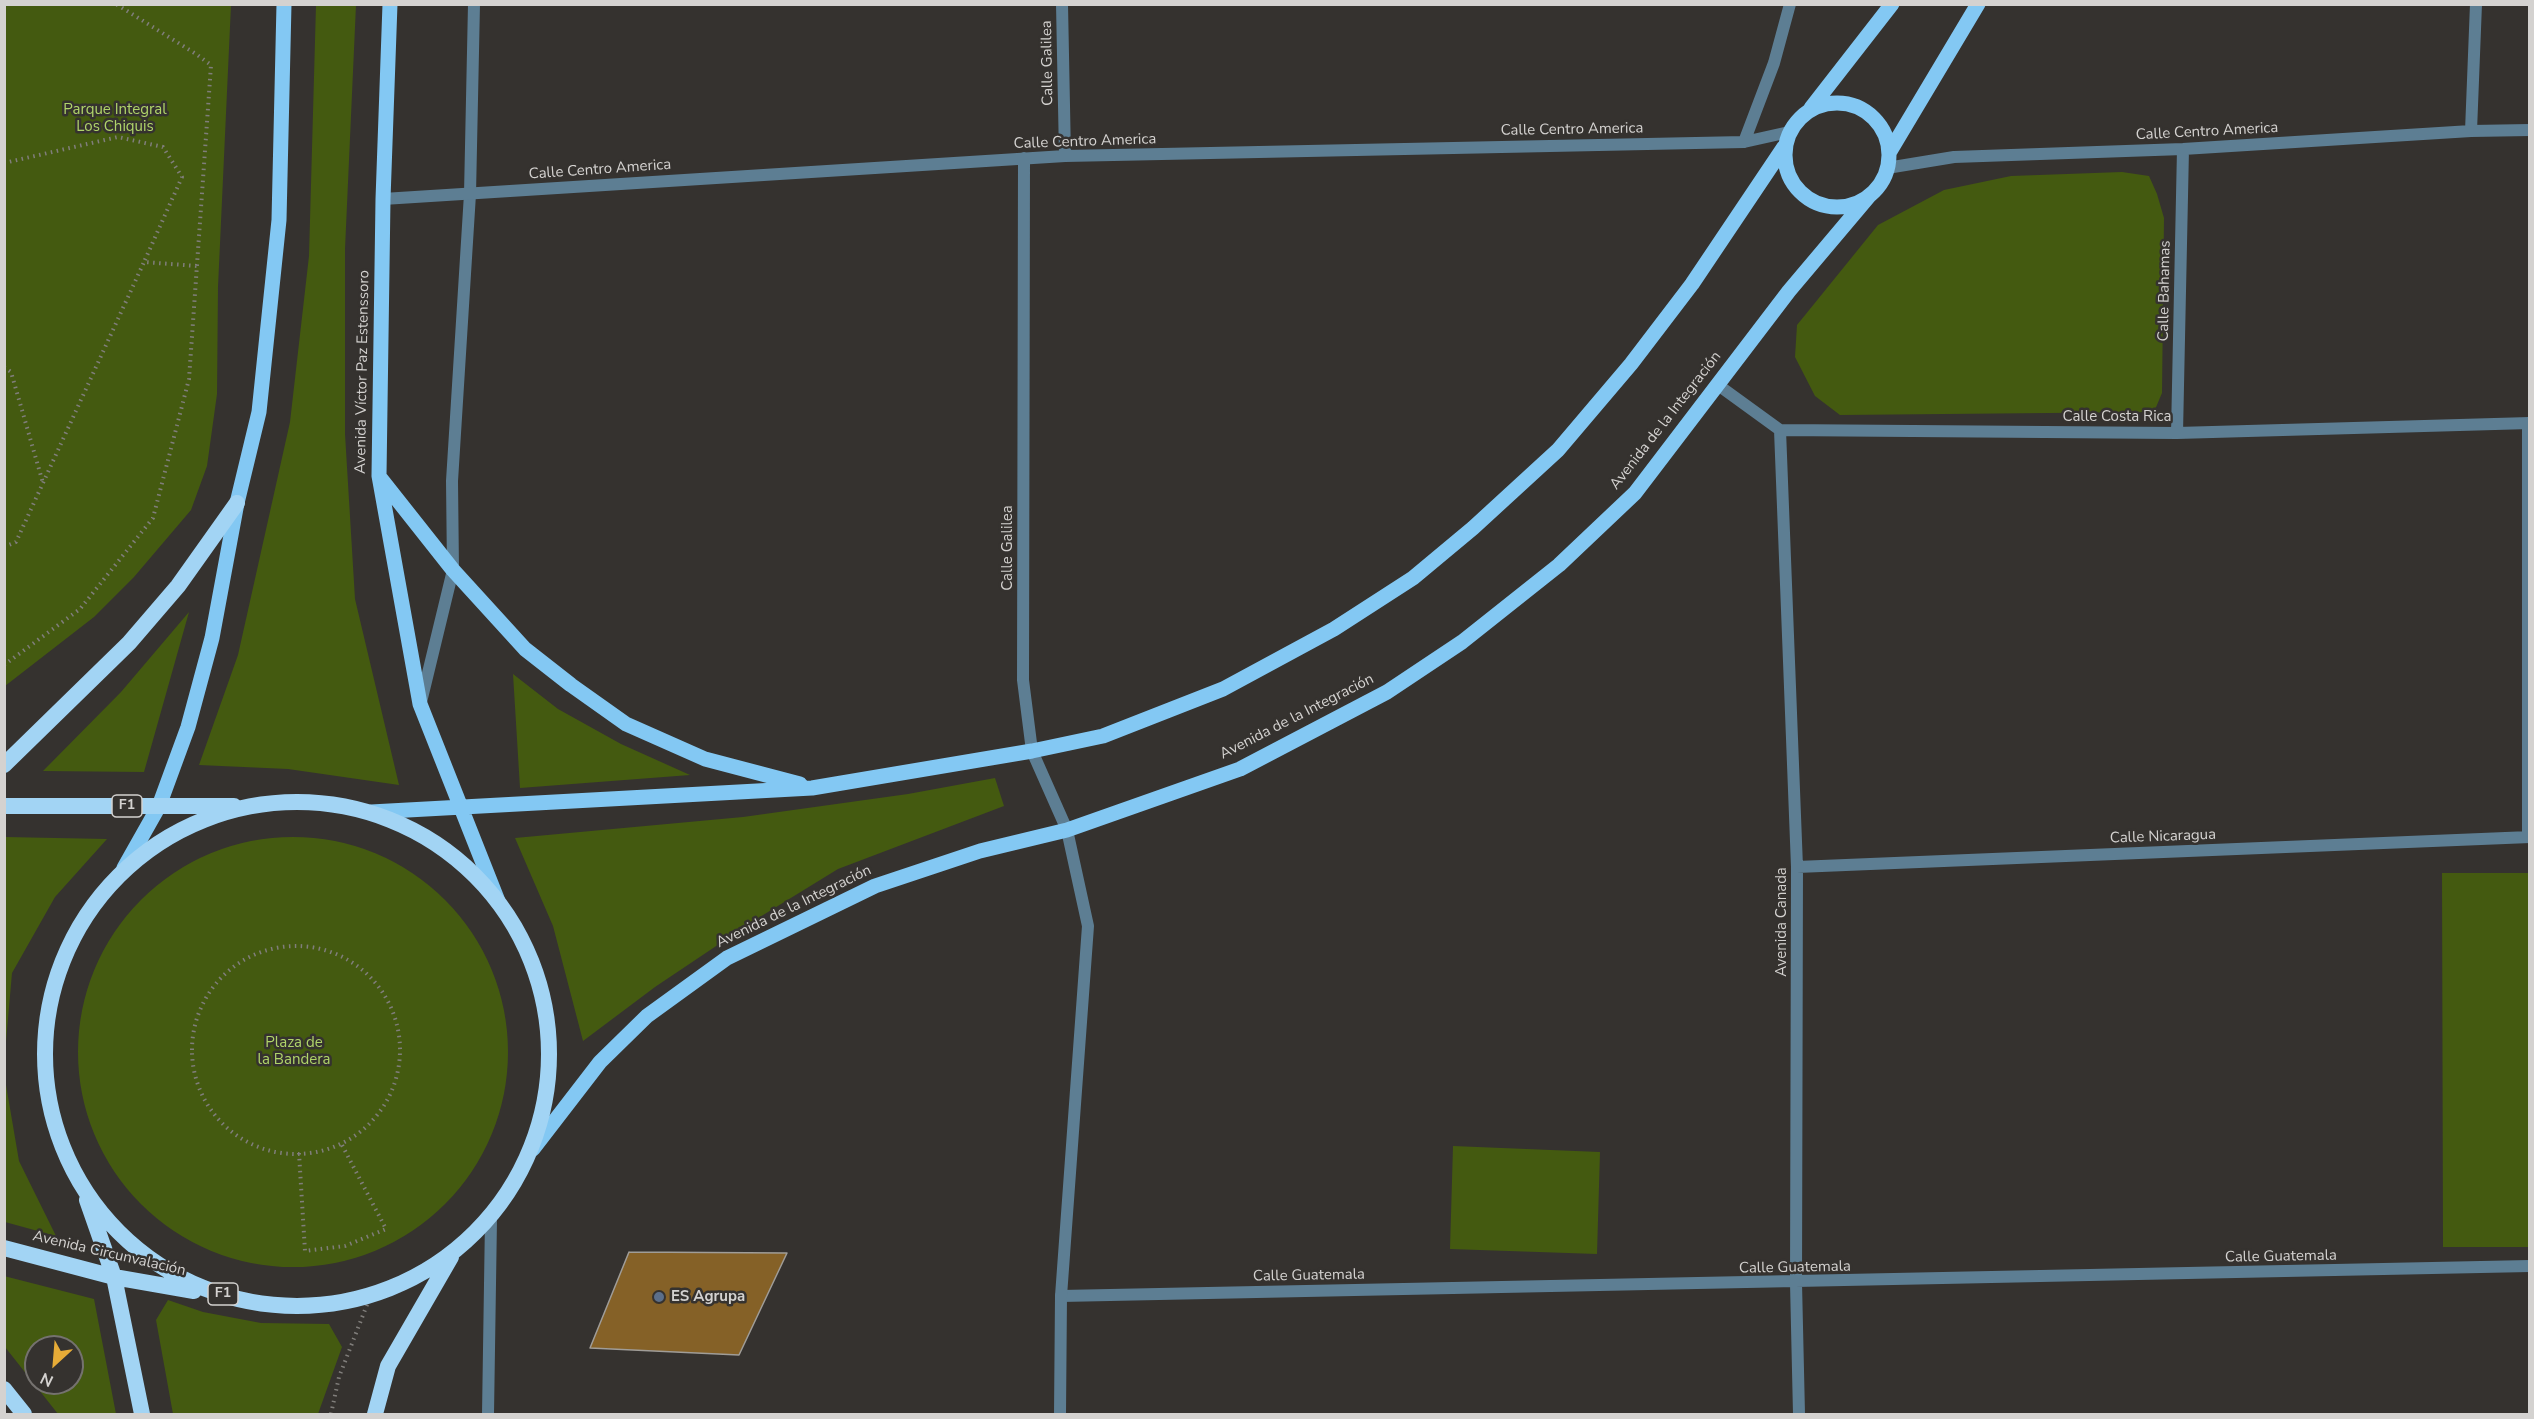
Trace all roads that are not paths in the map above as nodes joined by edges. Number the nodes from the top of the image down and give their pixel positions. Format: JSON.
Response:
{"nodes":[{"id":1,"x":284,"y":4,"type":"edge"},
{"id":2,"x":390,"y":4,"type":"edge"},
{"id":3,"x":474,"y":4,"type":"edge"},
{"id":4,"x":1062,"y":4,"type":"edge"},
{"id":5,"x":1790,"y":4,"type":"edge"},
{"id":6,"x":1892,"y":4,"type":"edge"},
{"id":7,"x":1978,"y":4,"type":"edge"},
{"id":8,"x":2476,"y":4,"type":"edge"},
{"id":9,"x":1810,"y":110,"type":"junction"},
{"id":10,"x":2529,"y":130,"type":"edge"},
{"id":11,"x":2471,"y":131,"type":"junction"},
{"id":12,"x":1789,"y":132,"type":"junction"},
{"id":13,"x":1744,"y":142,"type":"junction"},
{"id":14,"x":1784,"y":147,"type":"junction"},
{"id":15,"x":2183,"y":149,"type":"junction"},
{"id":16,"x":1065,"y":156,"type":"junction"},
{"id":17,"x":1024,"y":158,"type":"junction"},
{"id":18,"x":1888,"y":160,"type":"junction"},
{"id":19,"x":470,"y":194,"type":"junction"},
{"id":20,"x":1870,"y":195,"type":"junction"},
{"id":21,"x":383,"y":199,"type":"junction"},
{"id":22,"x":1718,"y":385,"type":"junction"},
{"id":23,"x":2529,"y":423,"type":"edge"},
{"id":24,"x":1780,"y":430,"type":"junction"},
{"id":25,"x":2177,"y":433,"type":"junction"},
{"id":26,"x":379,"y":476,"type":"junction"},
{"id":27,"x":237,"y":503,"type":"junction"},
{"id":28,"x":453,"y":570,"type":"junction"},
{"id":29,"x":420,"y":704,"type":"junction"},
{"id":30,"x":1032,"y":751,"type":"junction"},
{"id":31,"x":4,"y":765,"type":"edge"},
{"id":32,"x":812,"y":788,"type":"junction"},
{"id":33,"x":4,"y":806,"type":"edge"},
{"id":34,"x":159,"y":806,"type":"junction"},
{"id":35,"x":250,"y":806,"type":"junction"},
{"id":36,"x":461,"y":807,"type":"junction"},
{"id":37,"x":371,"y":813,"type":"junction"},
{"id":38,"x":1067,"y":830,"type":"junction"},
{"id":39,"x":2529,"y":837,"type":"edge"},
{"id":40,"x":1797,"y":867,"type":"junction"},
{"id":41,"x":124,"y":868,"type":"junction"},
{"id":42,"x":498,"y":901,"type":"junction"},
{"id":43,"x":533,"y":1149,"type":"junction"},
{"id":44,"x":84,"y":1191,"type":"junction"},
{"id":45,"x":490,"y":1219,"type":"junction"},
{"id":46,"x":4,"y":1248,"type":"edge"},
{"id":47,"x":453,"y":1254,"type":"junction"},
{"id":48,"x":2529,"y":1266,"type":"edge"},
{"id":49,"x":114,"y":1277,"type":"junction"},
{"id":50,"x":1796,"y":1283,"type":"junction"},
{"id":51,"x":1061,"y":1296,"type":"junction"},
{"id":52,"x":240,"y":1300,"type":"junction"},
{"id":53,"x":4,"y":1389,"type":"edge"},
{"id":54,"x":24,"y":1414,"type":"edge"},
{"id":55,"x":142,"y":1414,"type":"edge"},
{"id":56,"x":375,"y":1414,"type":"edge"},
{"id":57,"x":488,"y":1414,"type":"edge"},
{"id":58,"x":1060,"y":1414,"type":"edge"},
{"id":59,"x":1799,"y":1414,"type":"edge"}],
"edges":[{"from":1,"to":27,"type":"main road"},
{"from":2,"to":21,"type":"main road","name":"Avenida Víctor Paz Estenssoro"},
{"from":3,"to":19,"type":"street"},
{"from":4,"to":16,"type":"street","name":"Calle Galilea"},
{"from":5,"to":13,"type":"street"},
{"from":6,"to":9,"type":"main road"},
{"from":7,"to":18,"type":"main road"},
{"from":8,"to":11,"type":"street"},
{"from":9,"to":12,"type":"main road"},
{"from":9,"to":18,"type":"main road"},
{"from":10,"to":11,"type":"street","name":"Calle Centro America"},
{"from":11,"to":15,"type":"street","name":"Calle Centro America"},
{"from":12,"to":13,"type":"street","name":"Calle Centro America"},
{"from":12,"to":14,"type":"main road"},
{"from":13,"to":16,"type":"street","name":"Calle Centro America"},
{"from":14,"to":20,"type":"main road"},
{"from":14,"to":30,"type":"main road"},
{"from":15,"to":18,"type":"street","name":"Calle Centro America"},
{"from":15,"to":25,"type":"street","name":"Calle Bahamas"},
{"from":16,"to":17,"type":"street","name":"Calle Centro America"},
{"from":17,"to":19,"type":"street","name":"Calle Centro America"},
{"from":17,"to":30,"type":"street","name":"Calle Galilea"},
{"from":18,"to":20,"type":"main road"},
{"from":19,"to":21,"type":"street","name":"Calle Centro America"},
{"from":19,"to":28,"type":"street"},
{"from":20,"to":22,"type":"main road","name":"Avenida de la Integración"},
{"from":21,"to":26,"type":"main road","name":"Avenida Víctor Paz Estenssoro"},
{"from":22,"to":24,"type":"street"},
{"from":22,"to":38,"type":"main road","name":"Avenida de la Integración"},
{"from":23,"to":25,"type":"street","name":"Calle Costa Rica"},
{"from":23,"to":39,"type":"street"},
{"from":24,"to":25,"type":"street","name":"Calle Costa Rica"},
{"from":24,"to":40,"type":"street","name":"Avenida Canada"},
{"from":26,"to":28,"type":"main road"},
{"from":26,"to":29,"type":"main road","name":"Avenida Víctor Paz Estenssoro"},
{"from":27,"to":31,"type":"highway"},
{"from":27,"to":34,"type":"main road"},
{"from":28,"to":29,"type":"street"},
{"from":28,"to":32,"type":"main road"},
{"from":29,"to":36,"type":"main road","name":"Avenida Víctor Paz Estenssoro"},
{"from":30,"to":32,"type":"main road"},
{"from":30,"to":38,"type":"street","name":"Calle Galilea"},
{"from":32,"to":36,"type":"main road"},
{"from":33,"to":34,"type":"highway","number":"F1"},
{"from":34,"to":35,"type":"highway","number":"F1"},
{"from":34,"to":41,"type":"main road"},
{"from":35,"to":37,"type":"highway","number":"F1"},
{"from":35,"to":41,"type":"highway","number":"F1"},
{"from":36,"to":37,"type":"main road"},
{"from":36,"to":42,"type":"main road","name":"Avenida Víctor Paz Estenssoro"},
{"from":37,"to":42,"type":"highway","number":"F1"},
{"from":38,"to":43,"type":"main road","name":"Avenida de la Integración"},
{"from":38,"to":51,"type":"street","name":"Calle Galilea"},
{"from":39,"to":40,"type":"street","name":"Calle Nicaragua"},
{"from":40,"to":50,"type":"street","name":"Avenida Canada"},
{"from":41,"to":44,"type":"highway","number":"F1"},
{"from":42,"to":43,"type":"highway","number":"F1"},
{"from":43,"to":45,"type":"highway","number":"F1"},
{"from":44,"to":49,"type":"highway"},
{"from":44,"to":52,"type":"highway","number":"F1"},
{"from":45,"to":47,"type":"highway","number":"F1"},
{"from":45,"to":57,"type":"street"},
{"from":46,"to":49,"type":"highway","name":"Avenida Circunvalación"},
{"from":47,"to":52,"type":"highway","number":"F1"},
{"from":47,"to":56,"type":"highway","number":"F1"},
{"from":48,"to":50,"type":"street","name":"Calle Guatemala"},
{"from":49,"to":52,"type":"highway","name":"Avenida Circunvalación"},
{"from":49,"to":55,"type":"highway"},
{"from":50,"to":51,"type":"street","name":"Calle Guatemala"},
{"from":50,"to":59,"type":"street","name":"Avenida Canada"},
{"from":51,"to":58,"type":"street","name":"Calle Galilea"},
{"from":53,"to":54,"type":"highway"}]}
